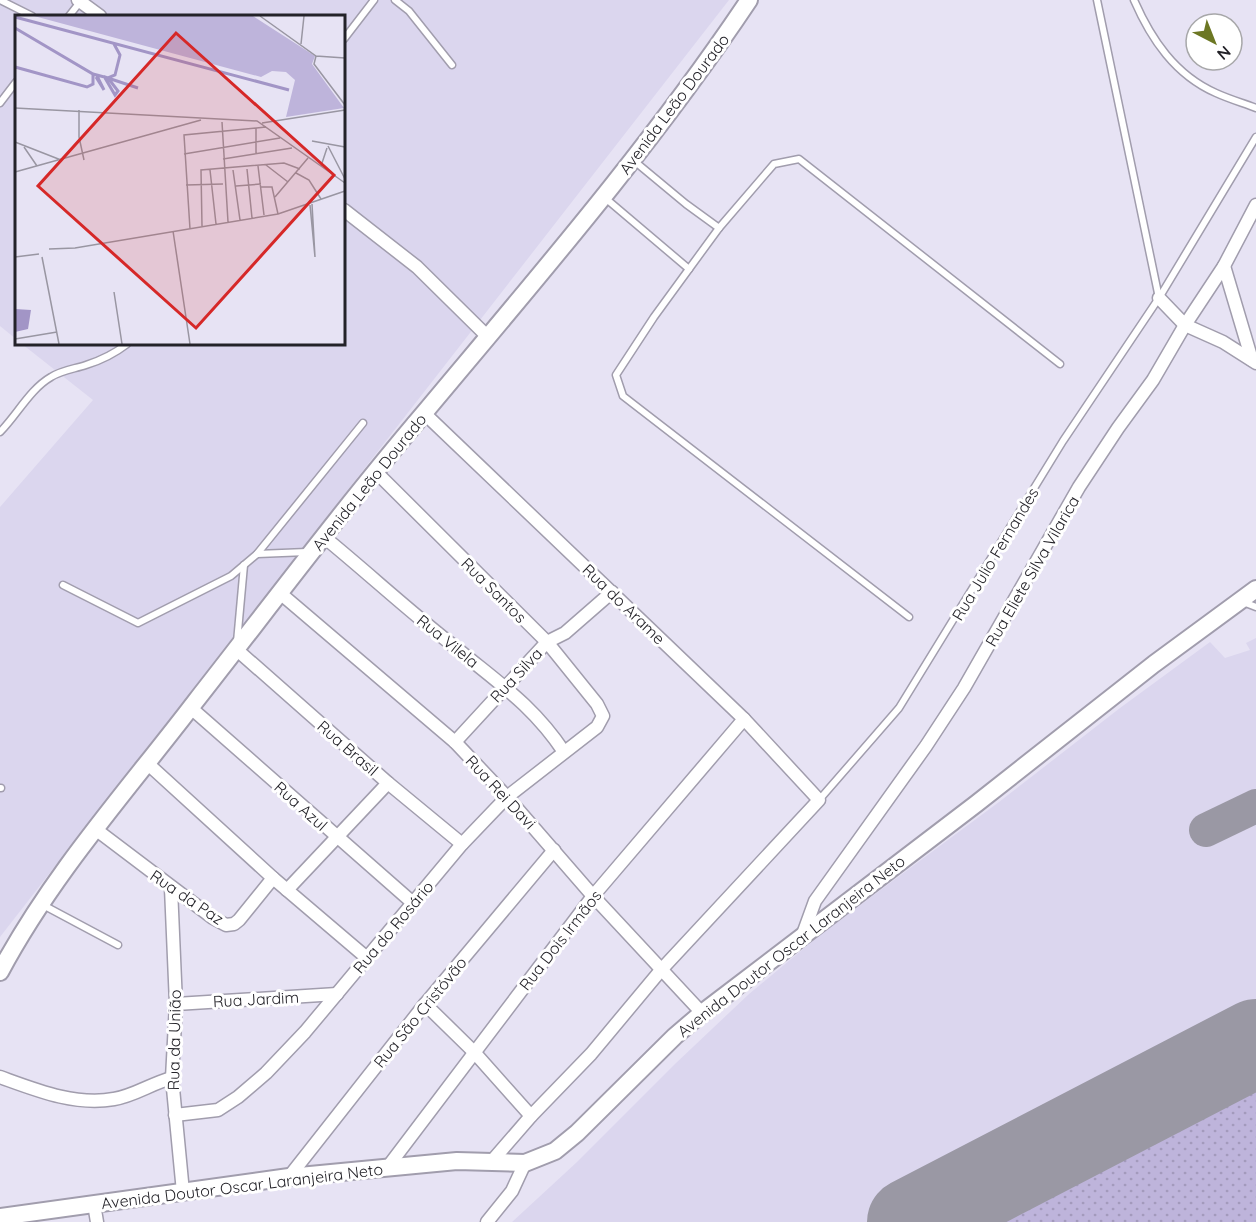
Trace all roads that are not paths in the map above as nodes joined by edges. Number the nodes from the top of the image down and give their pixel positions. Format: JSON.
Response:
{"nodes":[{"id":1,"x":0,"y":0,"type":"edge"},
{"id":2,"x":374,"y":0,"type":"edge"},
{"id":3,"x":394,"y":0,"type":"edge"},
{"id":4,"x":749,"y":0,"type":"edge"},
{"id":5,"x":1097,"y":0,"type":"edge"},
{"id":6,"x":1134,"y":0,"type":"edge"},
{"id":7,"x":79,"y":1,"type":"edge"},
{"id":8,"x":30,"y":15,"type":"edge"},
{"id":9,"x":70,"y":15,"type":"edge"},
{"id":10,"x":98,"y":15,"type":"edge"},
{"id":11,"x":345,"y":38,"type":"edge"},
{"id":12,"x":453,"y":65,"type":"dead end"},
{"id":13,"x":15,"y":83,"type":"edge"},
{"id":14,"x":0,"y":103,"type":"edge"},
{"id":15,"x":1256,"y":108,"type":"edge"},
{"id":16,"x":1256,"y":137,"type":"edge"},
{"id":17,"x":633,"y":159,"type":"junction"},
{"id":18,"x":604,"y":197,"type":"junction"},
{"id":19,"x":1255,"y":207,"type":"edge"},
{"id":20,"x":345,"y":211,"type":"edge"},
{"id":21,"x":719,"y":228,"type":"junction"},
{"id":22,"x":1224,"y":266,"type":"junction"},
{"id":23,"x":689,"y":269,"type":"junction"},
{"id":24,"x":1159,"y":298,"type":"junction"},
{"id":25,"x":1185,"y":325,"type":"junction"},
{"id":26,"x":489,"y":338,"type":"junction"},
{"id":27,"x":126,"y":345,"type":"edge"},
{"id":28,"x":1254,"y":362,"type":"edge"},
{"id":29,"x":1060,"y":364,"type":"dead end"},
{"id":30,"x":424,"y":413,"type":"junction"},
{"id":31,"x":363,"y":423,"type":"dead end"},
{"id":32,"x":0,"y":432,"type":"edge"},
{"id":33,"x":376,"y":472,"type":"junction"},
{"id":34,"x":324,"y":537,"type":"junction"},
{"id":35,"x":313,"y":552,"type":"junction"},
{"id":36,"x":257,"y":554,"type":"junction"},
{"id":37,"x":244,"y":565,"type":"junction"},
{"id":38,"x":63,"y":585,"type":"dead end"},
{"id":39,"x":1256,"y":589,"type":"edge"},
{"id":40,"x":612,"y":592,"type":"junction"},
{"id":41,"x":280,"y":593,"type":"junction"},
{"id":42,"x":1248,"y":604,"type":"edge"},
{"id":43,"x":909,"y":617,"type":"dead end"},
{"id":44,"x":547,"y":642,"type":"junction"},
{"id":45,"x":236,"y":650,"type":"junction"},
{"id":46,"x":505,"y":686,"type":"junction"},
{"id":47,"x":191,"y":708,"type":"junction"},
{"id":48,"x":603,"y":716,"type":"joint"},
{"id":49,"x":744,"y":719,"type":"junction"},
{"id":50,"x":455,"y":742,"type":"junction"},
{"id":51,"x":564,"y":752,"type":"junction"},
{"id":52,"x":147,"y":763,"type":"junction"},
{"id":53,"x":388,"y":783,"type":"junction"},
{"id":54,"x":507,"y":797,"type":"junction"},
{"id":55,"x":819,"y":800,"type":"junction"},
{"id":56,"x":94,"y":828,"type":"junction"},
{"id":57,"x":338,"y":838,"type":"junction"},
{"id":58,"x":462,"y":844,"type":"junction"},
{"id":59,"x":554,"y":850,"type":"junction"},
{"id":60,"x":273,"y":878,"type":"junction"},
{"id":61,"x":171,"y":888,"type":"junction"},
{"id":62,"x":287,"y":890,"type":"junction"},
{"id":63,"x":593,"y":896,"type":"junction"},
{"id":64,"x":40,"y":903,"type":"junction"},
{"id":65,"x":412,"y":903,"type":"junction"},
{"id":66,"x":803,"y":934,"type":"junction"},
{"id":67,"x":118,"y":945,"type":"dead end"},
{"id":68,"x":367,"y":958,"type":"junction"},
{"id":69,"x":661,"y":970,"type":"junction"},
{"id":70,"x":0,"y":972,"type":"edge"},
{"id":71,"x":337,"y":994,"type":"junction"},
{"id":72,"x":176,"y":1004,"type":"junction"},
{"id":73,"x":425,"y":1004,"type":"junction"},
{"id":74,"x":702,"y":1013,"type":"junction"},
{"id":75,"x":474,"y":1052,"type":"junction"},
{"id":76,"x":0,"y":1077,"type":"edge"},
{"id":77,"x":172,"y":1078,"type":"junction"},
{"id":78,"x":175,"y":1115,"type":"junction"},
{"id":79,"x":531,"y":1116,"type":"junction"},
{"id":80,"x":492,"y":1161,"type":"junction"},
{"id":81,"x":525,"y":1163,"type":"junction"},
{"id":82,"x":387,"y":1168,"type":"junction"},
{"id":83,"x":290,"y":1177,"type":"junction"},
{"id":84,"x":183,"y":1192,"type":"junction"},
{"id":85,"x":94,"y":1204,"type":"junction"},
{"id":86,"x":0,"y":1217,"type":"edge"},
{"id":87,"x":97,"y":1222,"type":"edge"},
{"id":88,"x":488,"y":1222,"type":"edge"}],
"edges":[{"from":1,"to":8,"type":"lane"},
{"from":2,"to":11,"type":"lane"},
{"from":3,"to":12,"type":"lane"},
{"from":4,"to":17,"type":"street","name":"Avenida Leão Dourado"},
{"from":5,"to":24,"type":"lane"},
{"from":6,"to":15,"type":"lane"},
{"from":7,"to":9,"type":"lane"},
{"from":7,"to":10,"type":"street"},
{"from":13,"to":14,"type":"lane"},
{"from":16,"to":24,"type":"lane","name":"Rua Julio Fernandes"},
{"from":17,"to":18,"type":"street","name":"Avenida Leão Dourado"},
{"from":17,"to":21,"type":"lane"},
{"from":18,"to":23,"type":"lane"},
{"from":18,"to":26,"type":"street","name":"Avenida Leão Dourado"},
{"from":19,"to":22,"type":"street","name":"Rua Eliete Silva Vilarica"},
{"from":20,"to":26,"type":"street"},
{"from":21,"to":23,"type":"lane"},
{"from":21,"to":29,"type":"lane"},
{"from":22,"to":25,"type":"street","name":"Rua Eliete Silva Vilarica"},
{"from":22,"to":28,"type":"street"},
{"from":23,"to":43,"type":"lane"},
{"from":24,"to":25,"type":"street"},
{"from":24,"to":55,"type":"lane","name":"Rua Julio Fernandes"},
{"from":25,"to":28,"type":"street"},
{"from":25,"to":66,"type":"street","name":"Rua Eliete Silva Vilarica"},
{"from":26,"to":30,"type":"street","name":"Avenida Leão Dourado"},
{"from":27,"to":32,"type":"lane"},
{"from":30,"to":33,"type":"street","name":"Avenida Leão Dourado"},
{"from":30,"to":40,"type":"street","name":"Rua do Arame"},
{"from":31,"to":36,"type":"lane"},
{"from":33,"to":34,"type":"street","name":"Avenida Leão Dourado"},
{"from":33,"to":44,"type":"street","name":"Rua Santos"},
{"from":34,"to":35,"type":"street","name":"Avenida Leão Dourado"},
{"from":34,"to":46,"type":"street","name":"Rua Vilela"},
{"from":35,"to":36,"type":"lane"},
{"from":35,"to":41,"type":"street","name":"Avenida Leão Dourado"},
{"from":36,"to":37,"type":"lane"},
{"from":37,"to":38,"type":"lane"},
{"from":37,"to":45,"type":"lane"},
{"from":39,"to":42,"type":"street","name":"Avenida Doutor Oscar Laranjeira Neto"},
{"from":40,"to":44,"type":"street","name":"Rua Silva"},
{"from":40,"to":49,"type":"street","name":"Rua do Arame"},
{"from":41,"to":45,"type":"street","name":"Avenida Leão Dourado"},
{"from":41,"to":50,"type":"street","name":"Rua Rei Davi"},
{"from":42,"to":66,"type":"street","name":"Avenida Doutor Oscar Laranjeira Neto"},
{"from":44,"to":46,"type":"street","name":"Rua Silva"},
{"from":44,"to":48,"type":"street","name":"Rua Santos"},
{"from":45,"to":47,"type":"street","name":"Avenida Leão Dourado"},
{"from":45,"to":53,"type":"street","name":"Rua Brasil"},
{"from":46,"to":50,"type":"street","name":"Rua Silva"},
{"from":46,"to":51,"type":"street","name":"Rua Vilela"},
{"from":47,"to":52,"type":"street","name":"Avenida Leão Dourado"},
{"from":47,"to":57,"type":"street","name":"Rua Azul"},
{"from":48,"to":51,"type":"street","name":"Rua do Rosário"},
{"from":49,"to":55,"type":"street","name":"Rua do Arame"},
{"from":49,"to":63,"type":"street","name":"Rua Dois Irmãos"},
{"from":50,"to":54,"type":"street","name":"Rua Rei Davi"},
{"from":51,"to":54,"type":"street","name":"Rua do Rosário"},
{"from":52,"to":56,"type":"street","name":"Avenida Leão Dourado"},
{"from":52,"to":60,"type":"street"},
{"from":53,"to":57,"type":"street"},
{"from":53,"to":58,"type":"street","name":"Rua Brasil"},
{"from":54,"to":58,"type":"street","name":"Rua do Rosário"},
{"from":54,"to":59,"type":"street","name":"Rua Rei Davi"},
{"from":55,"to":69,"type":"street"},
{"from":56,"to":61,"type":"street","name":"Rua da Paz"},
{"from":56,"to":64,"type":"street","name":"Avenida Leão Dourado"},
{"from":57,"to":62,"type":"street"},
{"from":57,"to":65,"type":"street","name":"Rua Azul"},
{"from":58,"to":65,"type":"street","name":"Rua do Rosário"},
{"from":59,"to":63,"type":"street","name":"Rua Rei Davi"},
{"from":59,"to":73,"type":"street","name":"Rua São Cristóvão"},
{"from":60,"to":61,"type":"street","name":"Rua da Paz"},
{"from":60,"to":62,"type":"street"},
{"from":61,"to":72,"type":"street","name":"Rua da União"},
{"from":62,"to":68,"type":"street"},
{"from":63,"to":69,"type":"street","name":"Rua Rei Davi"},
{"from":63,"to":75,"type":"street","name":"Rua Dois Irmãos"},
{"from":64,"to":67,"type":"lane"},
{"from":64,"to":70,"type":"street","name":"Avenida Leão Dourado"},
{"from":65,"to":68,"type":"street","name":"Rua do Rosário"},
{"from":66,"to":74,"type":"street","name":"Avenida Doutor Oscar Laranjeira Neto"},
{"from":68,"to":71,"type":"street","name":"Rua do Rosário"},
{"from":69,"to":74,"type":"street","name":"Rua Rei Davi"},
{"from":69,"to":79,"type":"street"},
{"from":71,"to":72,"type":"street","name":"Rua Jardim"},
{"from":71,"to":78,"type":"street","name":"Rua do Rosário"},
{"from":72,"to":77,"type":"street","name":"Rua da União"},
{"from":73,"to":75,"type":"street"},
{"from":73,"to":83,"type":"street","name":"Rua São Cristóvão"},
{"from":74,"to":81,"type":"street","name":"Avenida Doutor Oscar Laranjeira Neto"},
{"from":75,"to":79,"type":"street"},
{"from":75,"to":82,"type":"street","name":"Rua Dois Irmãos"},
{"from":76,"to":77,"type":"street"},
{"from":77,"to":78,"type":"street","name":"Rua da União"},
{"from":78,"to":84,"type":"street","name":"Rua da União"},
{"from":79,"to":80,"type":"street"},
{"from":80,"to":81,"type":"street","name":"Avenida Doutor Oscar Laranjeira Neto"},
{"from":80,"to":82,"type":"street","name":"Avenida Doutor Oscar Laranjeira Neto"},
{"from":81,"to":88,"type":"street"},
{"from":82,"to":83,"type":"street","name":"Avenida Doutor Oscar Laranjeira Neto"},
{"from":83,"to":84,"type":"street","name":"Avenida Doutor Oscar Laranjeira Neto"},
{"from":84,"to":85,"type":"street","name":"Avenida Doutor Oscar Laranjeira Neto"},
{"from":85,"to":86,"type":"street","name":"Avenida Doutor Oscar Laranjeira Neto"},
{"from":85,"to":87,"type":"street"}]}
